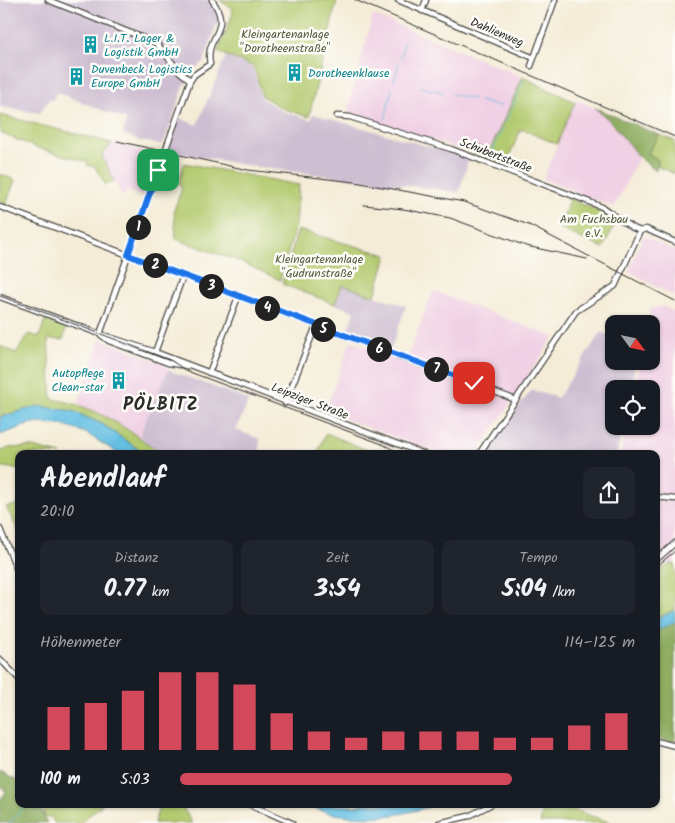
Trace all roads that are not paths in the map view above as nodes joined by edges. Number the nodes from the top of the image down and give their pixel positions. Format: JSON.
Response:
{"nodes":[{"id":1,"x":48,"y":0,"type":"edge"},
{"id":2,"x":212,"y":0,"type":"edge"},
{"id":3,"x":398,"y":0,"type":"edge"},
{"id":4,"x":426,"y":0,"type":"edge"},
{"id":5,"x":553,"y":1,"type":"edge"},
{"id":6,"x":422,"y":11,"type":"junction"},
{"id":7,"x":534,"y":58,"type":"junction"},
{"id":8,"x":531,"y":66,"type":"dead end"},
{"id":9,"x":190,"y":80,"type":"junction"},
{"id":10,"x":337,"y":116,"type":"dead end"},
{"id":11,"x":0,"y":208,"type":"edge"},
{"id":12,"x":640,"y":231,"type":"junction"},
{"id":13,"x":675,"y":242,"type":"edge"},
{"id":14,"x":128,"y":255,"type":"junction"},
{"id":15,"x":183,"y":276,"type":"junction"},
{"id":16,"x":238,"y":296,"type":"junction"},
{"id":17,"x":0,"y":297,"type":"edge"},
{"id":18,"x":316,"y":326,"type":"junction"},
{"id":19,"x":100,"y":334,"type":"junction"},
{"id":20,"x":155,"y":352,"type":"junction"},
{"id":21,"x":188,"y":366,"type":"junction"},
{"id":22,"x":209,"y":374,"type":"junction"},
{"id":23,"x":516,"y":400,"type":"junction"},
{"id":24,"x":286,"y":403,"type":"junction"},
{"id":25,"x":413,"y":450,"type":"edge"},
{"id":26,"x":483,"y":450,"type":"edge"},
{"id":27,"x":660,"y":497,"type":"edge"},
{"id":28,"x":675,"y":499,"type":"edge"},
{"id":29,"x":0,"y":529,"type":"edge"},
{"id":30,"x":675,"y":543,"type":"edge"},
{"id":31,"x":660,"y":556,"type":"edge"},
{"id":32,"x":15,"y":565,"type":"edge"},
{"id":33,"x":0,"y":659,"type":"edge"},
{"id":34,"x":15,"y":675,"type":"edge"},
{"id":35,"x":660,"y":742,"type":"edge"},
{"id":36,"x":675,"y":746,"type":"edge"},
{"id":37,"x":259,"y":808,"type":"edge"},
{"id":38,"x":484,"y":808,"type":"edge"},
{"id":39,"x":292,"y":823,"type":"edge"},
{"id":40,"x":438,"y":823,"type":"edge"}],
"edges":[{"from":1,"to":9,"type":"street"},
{"from":2,"to":9,"type":"street"},
{"from":3,"to":6,"type":"street","name":"Dahlienweg"},
{"from":4,"to":6,"type":"street"},
{"from":5,"to":7,"type":"street"},
{"from":6,"to":7,"type":"street","name":"Dahlienweg"},
{"from":7,"to":8,"type":"street"},
{"from":9,"to":14,"type":"street"},
{"from":10,"to":12,"type":"street","name":"Schubertstraße"},
{"from":11,"to":14,"type":"street"},
{"from":12,"to":13,"type":"street","name":"Schubertstraße"},
{"from":12,"to":23,"type":"street"},
{"from":14,"to":15,"type":"street"},
{"from":14,"to":19,"type":"street"},
{"from":15,"to":16,"type":"street"},
{"from":15,"to":20,"type":"street"},
{"from":16,"to":18,"type":"street"},
{"from":16,"to":22,"type":"street"},
{"from":17,"to":19,"type":"street","name":"Leipziger Straße"},
{"from":18,"to":23,"type":"street"},
{"from":18,"to":24,"type":"street"},
{"from":19,"to":20,"type":"street","name":"Leipziger Straße"},
{"from":19,"to":21,"type":"street","name":"Leipziger Straße"},
{"from":20,"to":21,"type":"street","name":"Leipziger Straße"},
{"from":21,"to":22,"type":"street","name":"Leipziger Straße"},
{"from":22,"to":24,"type":"street","name":"Leipziger Straße"},
{"from":23,"to":26,"type":"street"},
{"from":24,"to":25,"type":"street","name":"Leipziger Straße"},
{"from":27,"to":28,"type":"street"},
{"from":29,"to":32,"type":"street"},
{"from":30,"to":31,"type":"street"},
{"from":33,"to":34,"type":"street"},
{"from":35,"to":36,"type":"street"},
{"from":37,"to":39,"type":"street"},
{"from":38,"to":40,"type":"street"}]}
